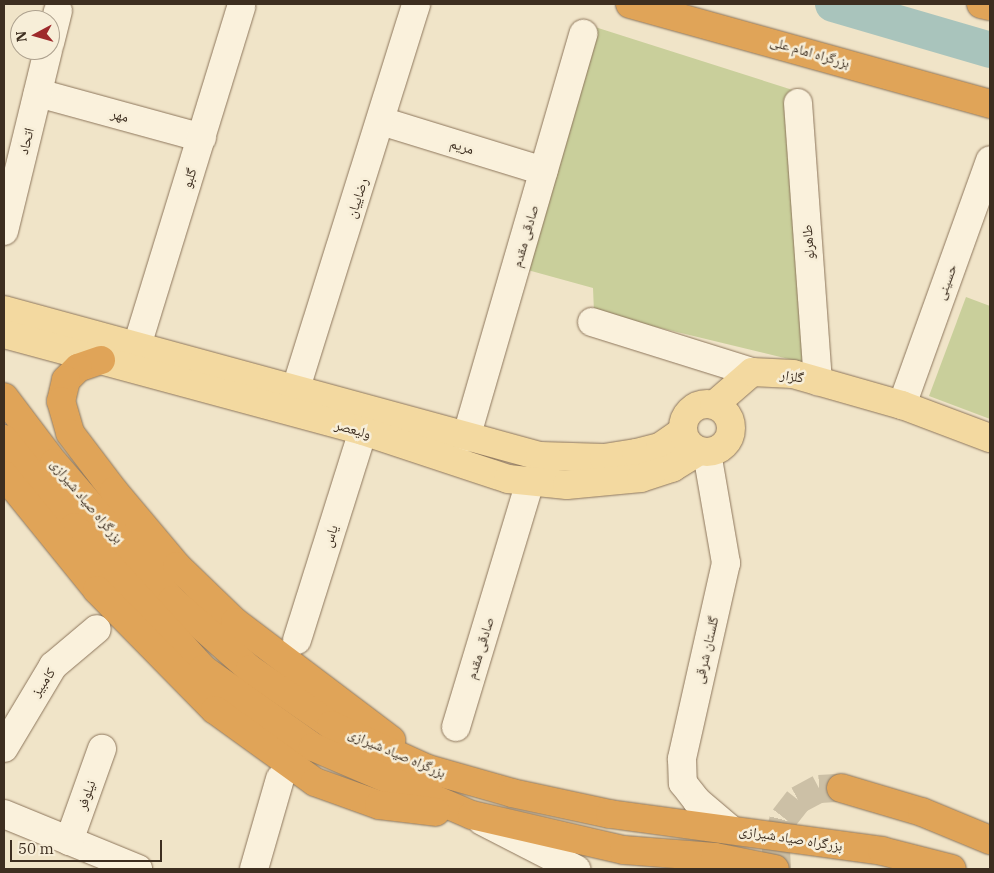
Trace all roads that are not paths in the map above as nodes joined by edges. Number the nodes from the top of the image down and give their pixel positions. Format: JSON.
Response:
{"nodes":[{"id":1,"x":416,"y":4,"type":"edge"},
{"id":2,"x":630,"y":4,"type":"edge"},
{"id":3,"x":981,"y":4,"type":"edge"},
{"id":4,"x":990,"y":4,"type":"edge"},
{"id":5,"x":241,"y":7,"type":"dead end"},
{"id":6,"x":583,"y":34,"type":"dead end"},
{"id":7,"x":46,"y":60,"type":"edge"},
{"id":8,"x":38,"y":93,"type":"junction"},
{"id":9,"x":798,"y":103,"type":"dead end"},
{"id":10,"x":990,"y":104,"type":"edge"},
{"id":11,"x":381,"y":121,"type":"junction"},
{"id":12,"x":202,"y":138,"type":"junction"},
{"id":13,"x":990,"y":160,"type":"edge"},
{"id":14,"x":544,"y":171,"type":"junction"},
{"id":15,"x":4,"y":231,"type":"edge"},
{"id":16,"x":4,"y":310,"type":"edge"},
{"id":17,"x":592,"y":322,"type":"dead end"},
{"id":18,"x":4,"y":334,"type":"edge"},
{"id":19,"x":136,"y":349,"type":"junction"},
{"id":20,"x":101,"y":360,"type":"junction"},
{"id":21,"x":752,"y":372,"type":"junction"},
{"id":22,"x":818,"y":381,"type":"junction"},
{"id":23,"x":295,"y":392,"type":"junction"},
{"id":24,"x":4,"y":397,"type":"edge"},
{"id":25,"x":714,"y":405,"type":"junction"},
{"id":26,"x":902,"y":405,"type":"junction"},
{"id":27,"x":363,"y":431,"type":"junction"},
{"id":28,"x":466,"y":438,"type":"junction"},
{"id":29,"x":990,"y":438,"type":"edge"},
{"id":30,"x":4,"y":439,"type":"edge"},
{"id":31,"x":696,"y":445,"type":"junction"},
{"id":32,"x":4,"y":475,"type":"edge"},
{"id":33,"x":530,"y":482,"type":"junction"},
{"id":34,"x":97,"y":629,"type":"dead end"},
{"id":35,"x":297,"y":640,"type":"dead end"},
{"id":36,"x":456,"y":727,"type":"dead end"},
{"id":37,"x":4,"y":748,"type":"edge"},
{"id":38,"x":102,"y":749,"type":"dead end"},
{"id":39,"x":428,"y":769,"type":"junction"},
{"id":40,"x":280,"y":779,"type":"dead end"},
{"id":41,"x":841,"y":788,"type":"tunnel mouth"},
{"id":42,"x":4,"y":814,"type":"edge"},
{"id":43,"x":472,"y":816,"type":"junction"},
{"id":44,"x":729,"y":828,"type":"junction"},
{"id":45,"x":990,"y":840,"type":"edge"},
{"id":46,"x":69,"y":841,"type":"junction"},
{"id":47,"x":138,"y":869,"type":"edge"},
{"id":48,"x":254,"y":869,"type":"edge"},
{"id":49,"x":576,"y":869,"type":"edge"},
{"id":50,"x":775,"y":869,"type":"edge"},
{"id":51,"x":952,"y":869,"type":"edge"}],
"edges":[{"from":1,"to":11,"type":"street","name":"رضاییان"},
{"from":2,"to":10,"type":"highway","name":"بزرگراه امام علی"},
{"from":3,"to":4,"type":"highway"},
{"from":5,"to":12,"type":"street","name":"گلبو"},
{"from":6,"to":14,"type":"street","name":"صادقی مقدم"},
{"from":7,"to":8,"type":"street","name":"اتحاد"},
{"from":8,"to":12,"type":"street","name":"مهر"},
{"from":8,"to":15,"type":"street","name":"اتحاد"},
{"from":9,"to":22,"type":"street","name":"طاهرلو"},
{"from":11,"to":14,"type":"street","name":"مریم"},
{"from":11,"to":23,"type":"street","name":"رضاییان"},
{"from":12,"to":19,"type":"street","name":"گلبو"},
{"from":13,"to":26,"type":"street","name":"حسینی"},
{"from":14,"to":28,"type":"street","name":"صادقی مقدم"},
{"from":16,"to":19,"type":"main road","name":"ولیعصر"},
{"from":17,"to":21,"type":"street","name":"گلزار"},
{"from":18,"to":20,"type":"main road","name":"ولیعصر"},
{"from":19,"to":23,"type":"main road","name":"ولیعصر"},
{"from":20,"to":27,"type":"main road","name":"ولیعصر"},
{"from":20,"to":39,"type":"highway"},
{"from":21,"to":22,"type":"main road","name":"گلزار"},
{"from":21,"to":25,"type":"main road"},
{"from":22,"to":26,"type":"main road","name":"گلزار"},
{"from":23,"to":28,"type":"main road","name":"ولیعصر"},
{"from":24,"to":39,"type":"highway","name":"بزرگراه صیاد شیرازی"},
{"from":25,"to":31,"type":"main road"},
{"from":25,"to":31,"type":"main road"},
{"from":26,"to":29,"type":"main road","name":"گلزار"},
{"from":27,"to":33,"type":"main road","name":"ولیعصر"},
{"from":27,"to":35,"type":"street","name":"یاس"},
{"from":28,"to":31,"type":"main road","name":"ولیعصر"},
{"from":30,"to":43,"type":"highway","name":"بزرگراه صیاد شیرازی"},
{"from":31,"to":33,"type":"main road","name":"ولیعصر"},
{"from":31,"to":44,"type":"street","name":"گلستان شرقی"},
{"from":32,"to":43,"type":"highway"},
{"from":33,"to":36,"type":"street","name":"صادقی مقدم"},
{"from":34,"to":37,"type":"street","name":"کامبیز"},
{"from":38,"to":46,"type":"street","name":"نیلوفر"},
{"from":39,"to":44,"type":"highway","name":"بزرگراه صیاد شیرازی"},
{"from":40,"to":48,"type":"street"},
{"from":41,"to":45,"type":"highway"},
{"from":42,"to":46,"type":"street"},
{"from":43,"to":49,"type":"street"},
{"from":43,"to":50,"type":"highway","name":"بزرگراه صیاد شیرازی"},
{"from":44,"to":51,"type":"highway","name":"بزرگراه صیاد شیرازی"},
{"from":46,"to":47,"type":"street"}]}
